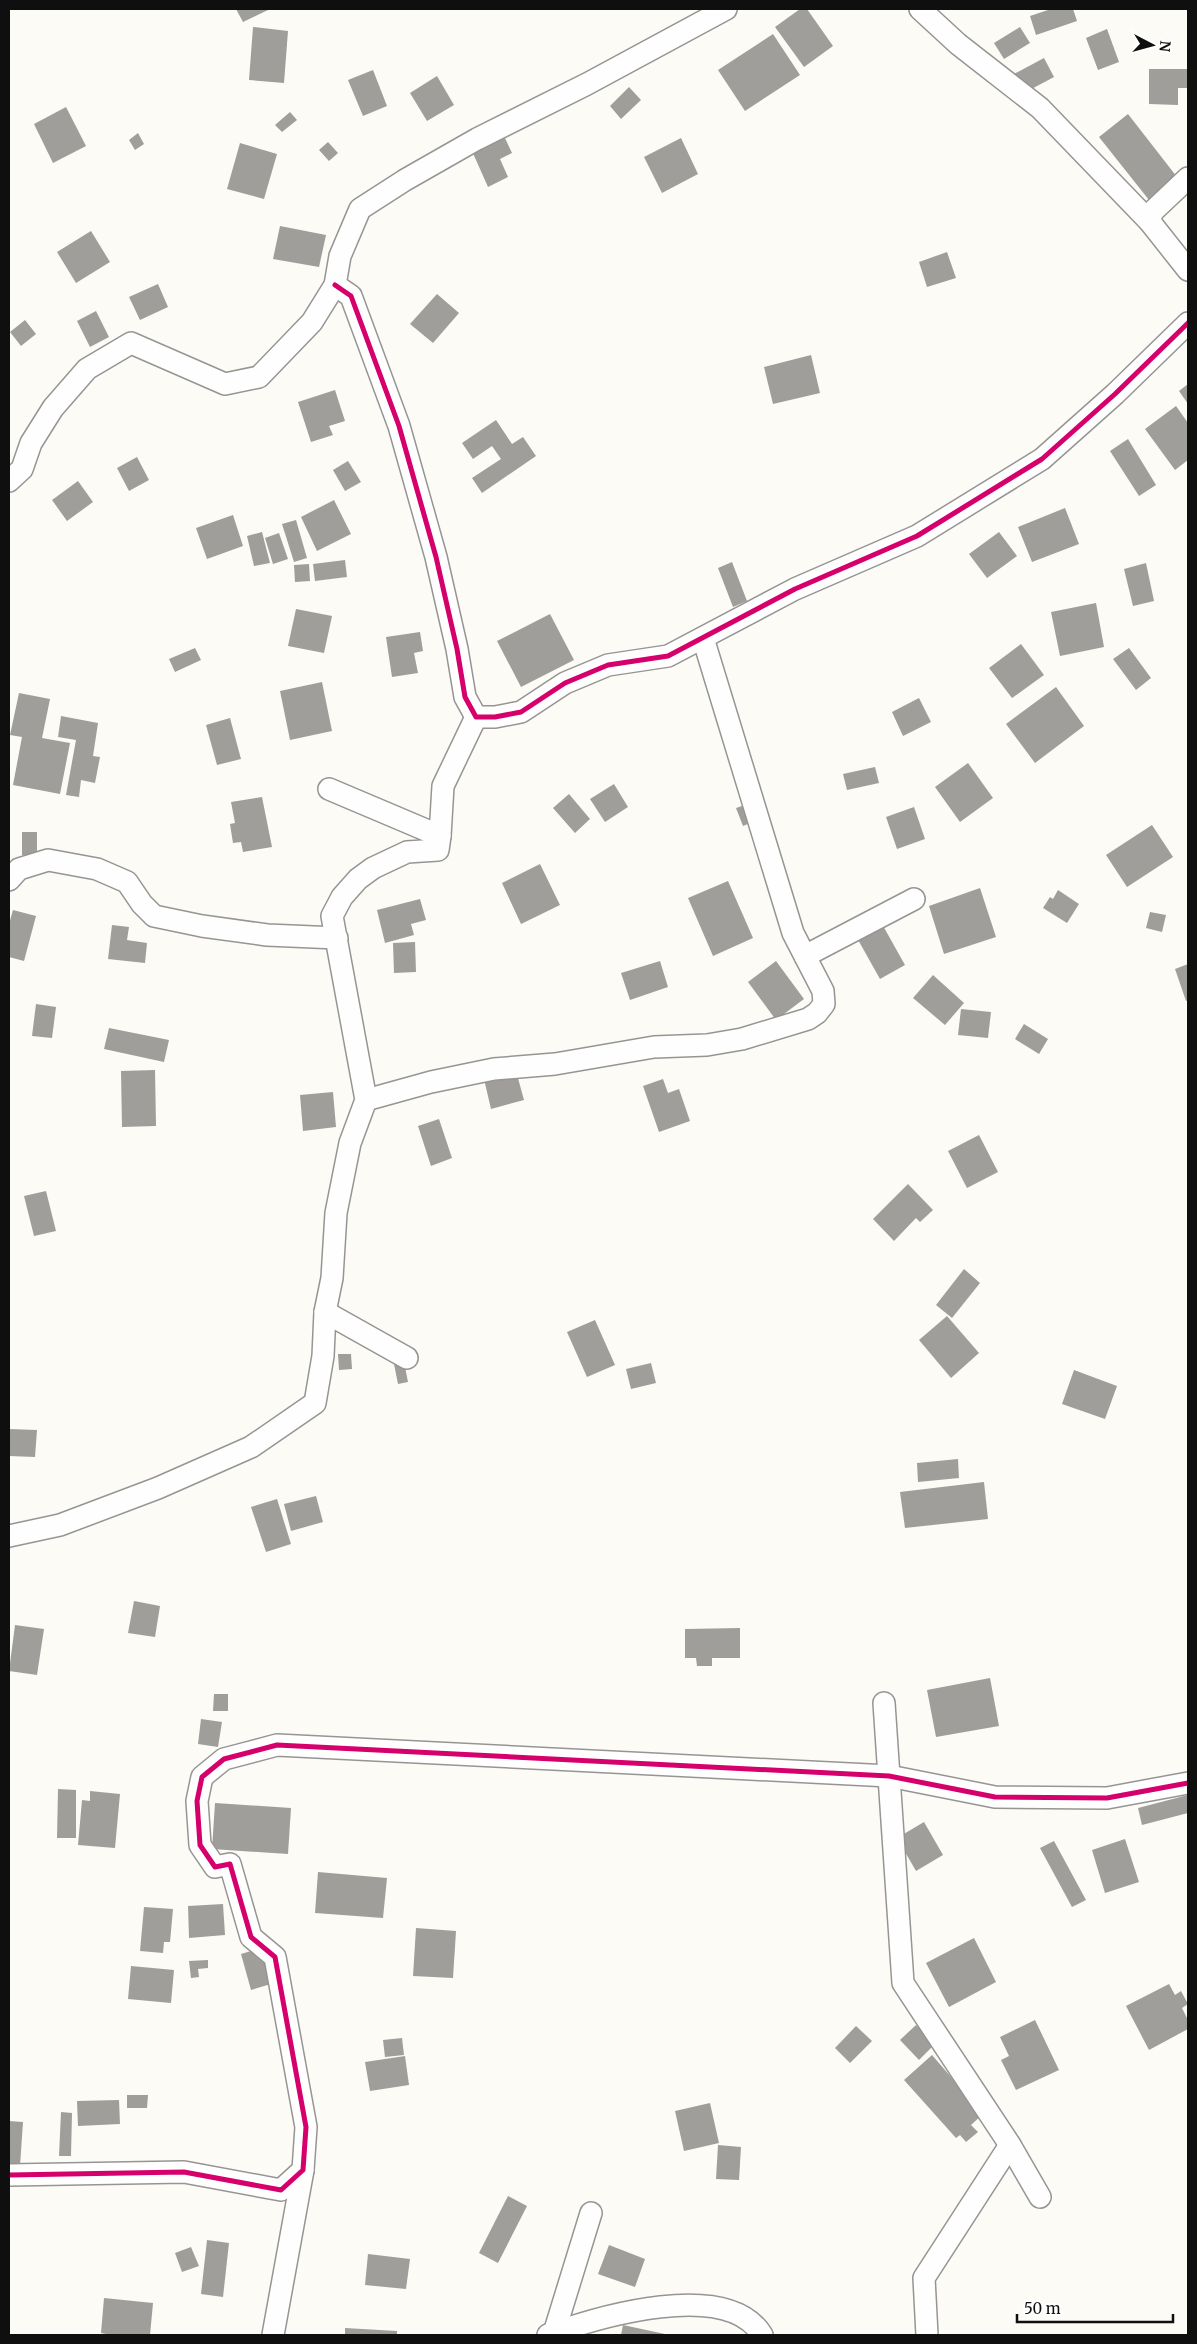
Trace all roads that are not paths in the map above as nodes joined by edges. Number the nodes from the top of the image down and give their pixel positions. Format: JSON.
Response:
{"nodes":[{"id":1,"x":726,"y":9,"type":"edge"},
{"id":2,"x":920,"y":9,"type":"edge"},
{"id":3,"x":1188,"y":178,"type":"edge"},
{"id":4,"x":1150,"y":222,"type":"junction"},
{"id":5,"x":1188,"y":270,"type":"edge"},
{"id":6,"x":335,"y":285,"type":"junction"},
{"id":7,"x":1188,"y":322,"type":"edge"},
{"id":8,"x":9,"y":481,"type":"edge"},
{"id":9,"x":703,"y":638,"type":"junction"},
{"id":10,"x":476,"y":717,"type":"junction"},
{"id":11,"x":329,"y":789,"type":"dead end"},
{"id":12,"x":440,"y":836,"type":"junction"},
{"id":13,"x":9,"y":880,"type":"edge"},
{"id":14,"x":914,"y":899,"type":"dead end"},
{"id":15,"x":337,"y":938,"type":"junction"},
{"id":16,"x":805,"y":956,"type":"junction"},
{"id":17,"x":366,"y":1100,"type":"junction"},
{"id":18,"x":325,"y":1312,"type":"junction"},
{"id":19,"x":407,"y":1358,"type":"dead end"},
{"id":20,"x":9,"y":1536,"type":"edge"},
{"id":21,"x":884,"y":1703,"type":"dead end"},
{"id":22,"x":888,"y":1776,"type":"junction"},
{"id":23,"x":1188,"y":1783,"type":"edge"},
{"id":24,"x":1010,"y":2145,"type":"junction"},
{"id":25,"x":303,"y":2170,"type":"junction"},
{"id":26,"x":9,"y":2175,"type":"edge"},
{"id":27,"x":1040,"y":2197,"type":"dead end"},
{"id":28,"x":591,"y":2213,"type":"dead end"},
{"id":29,"x":551,"y":2334,"type":"edge"},
{"id":30,"x":273,"y":2335,"type":"edge"},
{"id":31,"x":762,"y":2335,"type":"edge"},
{"id":32,"x":926,"y":2335,"type":"edge"}],
"edges":[{"from":1,"to":6,"type":"street"},
{"from":2,"to":4,"type":"street"},
{"from":3,"to":4,"type":"street"},
{"from":4,"to":5,"type":"street"},
{"from":6,"to":8,"type":"street"},
{"from":6,"to":10,"type":"street"},
{"from":7,"to":9,"type":"street"},
{"from":9,"to":10,"type":"street"},
{"from":9,"to":16,"type":"street"},
{"from":10,"to":12,"type":"street"},
{"from":11,"to":12,"type":"street"},
{"from":12,"to":15,"type":"street"},
{"from":13,"to":15,"type":"street"},
{"from":14,"to":16,"type":"street"},
{"from":15,"to":17,"type":"street"},
{"from":16,"to":17,"type":"street"},
{"from":17,"to":18,"type":"street"},
{"from":18,"to":19,"type":"street"},
{"from":18,"to":20,"type":"street"},
{"from":21,"to":22,"type":"street"},
{"from":22,"to":23,"type":"street"},
{"from":22,"to":24,"type":"street"},
{"from":22,"to":25,"type":"street"},
{"from":24,"to":27,"type":"street"},
{"from":24,"to":32,"type":"street"},
{"from":25,"to":26,"type":"street"},
{"from":25,"to":30,"type":"street"},
{"from":28,"to":29,"type":"street"},
{"from":29,"to":31,"type":"street"}]}
